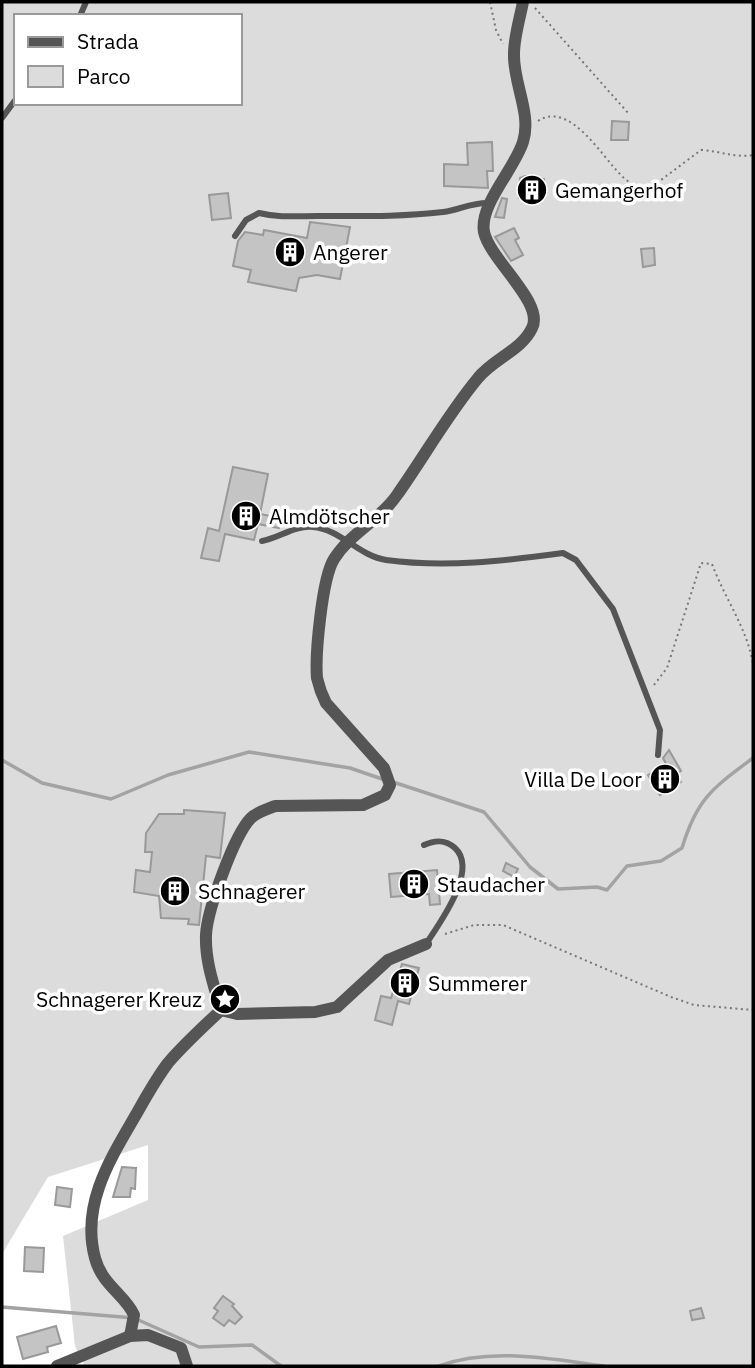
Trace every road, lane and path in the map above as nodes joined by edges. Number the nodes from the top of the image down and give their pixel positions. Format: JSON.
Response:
{"nodes":[{"id":1,"x":489,"y":2,"type":"edge"},
{"id":2,"x":523,"y":2,"type":"edge"},
{"id":3,"x":531,"y":2,"type":"edge"},
{"id":4,"x":513,"y":53,"type":"junction"},
{"id":5,"x":14,"y":102,"type":"edge"},
{"id":6,"x":629,"y":114,"type":"dead end"},
{"id":7,"x":2,"y":118,"type":"edge"},
{"id":8,"x":525,"y":135,"type":"junction"},
{"id":9,"x":753,"y":155,"type":"edge"},
{"id":10,"x":490,"y":203,"type":"junction"},
{"id":11,"x":235,"y":236,"type":"dead end"},
{"id":12,"x":262,"y":541,"type":"dead end"},
{"id":13,"x":347,"y":542,"type":"junction"},
{"id":14,"x":753,"y":664,"type":"edge"},
{"id":15,"x":643,"y":683,"type":"junction"},
{"id":16,"x":658,"y":755,"type":"dead end"},
{"id":17,"x":424,"y":845,"type":"dead end"},
{"id":18,"x":444,"y":935,"type":"dead end"},
{"id":19,"x":426,"y":944,"type":"joint"},
{"id":20,"x":221,"y":1010,"type":"junction"},
{"id":21,"x":753,"y":1010,"type":"edge"},
{"id":22,"x":133,"y":1326,"type":"junction"},
{"id":23,"x":57,"y":1366,"type":"edge"},
{"id":24,"x":187,"y":1366,"type":"edge"}],
"edges":[{"from":1,"to":4,"type":"path"},
{"from":2,"to":4,"type":"street"},
{"from":3,"to":6,"type":"path"},
{"from":4,"to":8,"type":"street"},
{"from":5,"to":7,"type":"lane"},
{"from":8,"to":9,"type":"path"},
{"from":8,"to":10,"type":"street"},
{"from":10,"to":11,"type":"lane"},
{"from":10,"to":13,"type":"street"},
{"from":12,"to":13,"type":"lane"},
{"from":13,"to":15,"type":"lane"},
{"from":13,"to":20,"type":"street"},
{"from":14,"to":15,"type":"path"},
{"from":15,"to":16,"type":"lane"},
{"from":17,"to":19,"type":"lane"},
{"from":18,"to":21,"type":"path"},
{"from":19,"to":20,"type":"street"},
{"from":20,"to":22,"type":"street"},
{"from":22,"to":23,"type":"street"},
{"from":22,"to":24,"type":"street"}]}
